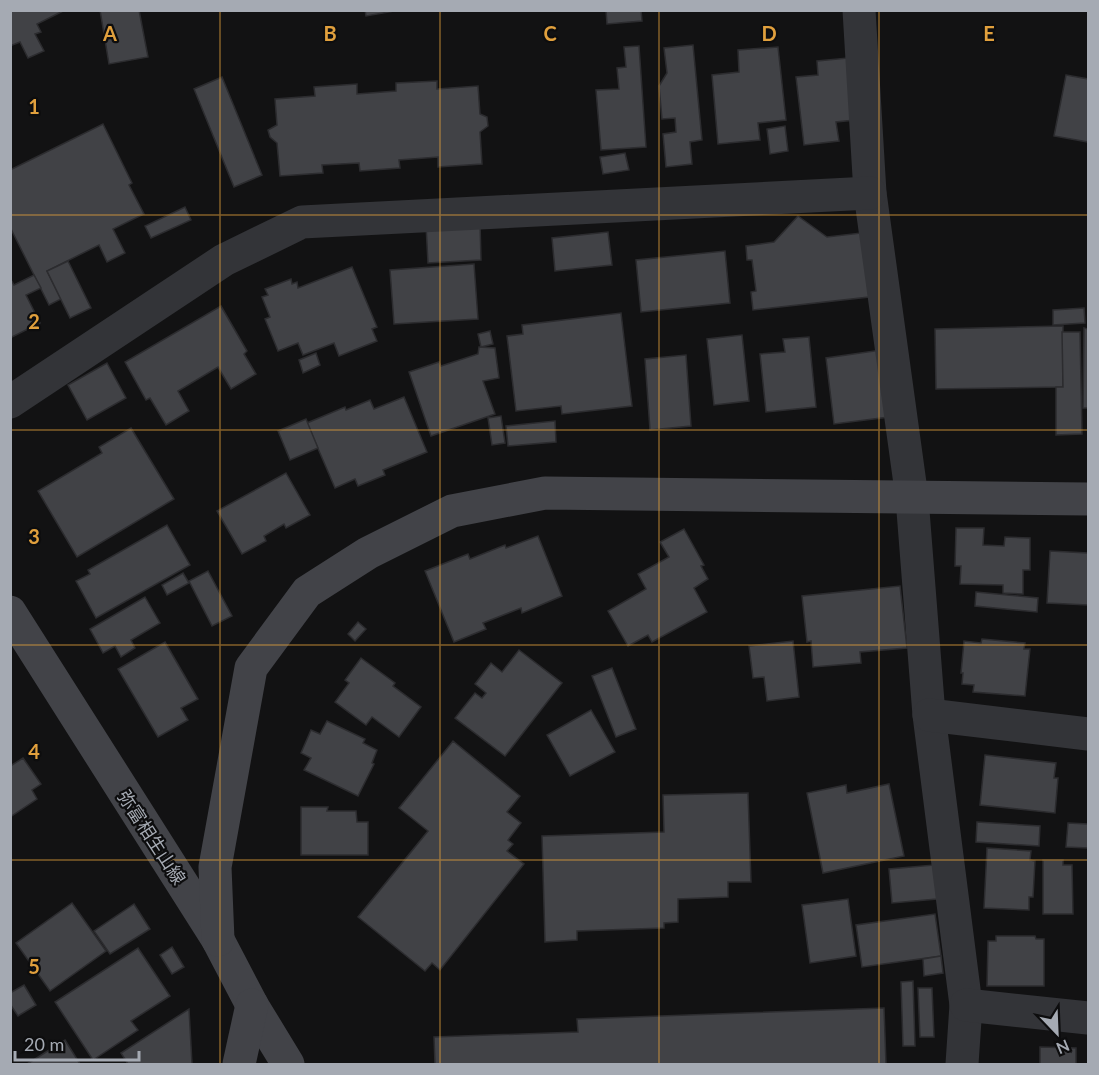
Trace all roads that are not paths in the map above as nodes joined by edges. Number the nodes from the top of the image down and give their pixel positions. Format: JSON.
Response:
{"nodes":[{"id":1,"x":859,"y":10,"type":"edge"},
{"id":2,"x":870,"y":193,"type":"junction"},
{"id":3,"x":10,"y":402,"type":"edge"},
{"id":4,"x":912,"y":498,"type":"junction"},
{"id":5,"x":1089,"y":499,"type":"edge"},
{"id":6,"x":10,"y":612,"type":"edge"},
{"id":7,"x":929,"y":715,"type":"junction"},
{"id":8,"x":1089,"y":734,"type":"edge"},
{"id":9,"x":218,"y":940,"type":"junction"},
{"id":10,"x":252,"y":1005,"type":"junction"},
{"id":11,"x":966,"y":1005,"type":"junction"},
{"id":12,"x":1089,"y":1018,"type":"edge"},
{"id":13,"x":239,"y":1065,"type":"edge"},
{"id":14,"x":288,"y":1065,"type":"edge"},
{"id":15,"x":962,"y":1065,"type":"edge"}],
"edges":[{"from":1,"to":2,"type":"street"},
{"from":2,"to":3,"type":"street"},
{"from":2,"to":4,"type":"street"},
{"from":4,"to":5,"type":"street"},
{"from":4,"to":7,"type":"street"},
{"from":4,"to":9,"type":"street"},
{"from":6,"to":9,"type":"street","name":"弥富相生山線"},
{"from":7,"to":8,"type":"street"},
{"from":7,"to":11,"type":"street"},
{"from":9,"to":10,"type":"street","name":"弥富相生山線"},
{"from":10,"to":13,"type":"street"},
{"from":10,"to":14,"type":"street","name":"弥富相生山線"},
{"from":11,"to":12,"type":"street"},
{"from":11,"to":15,"type":"street"}]}
